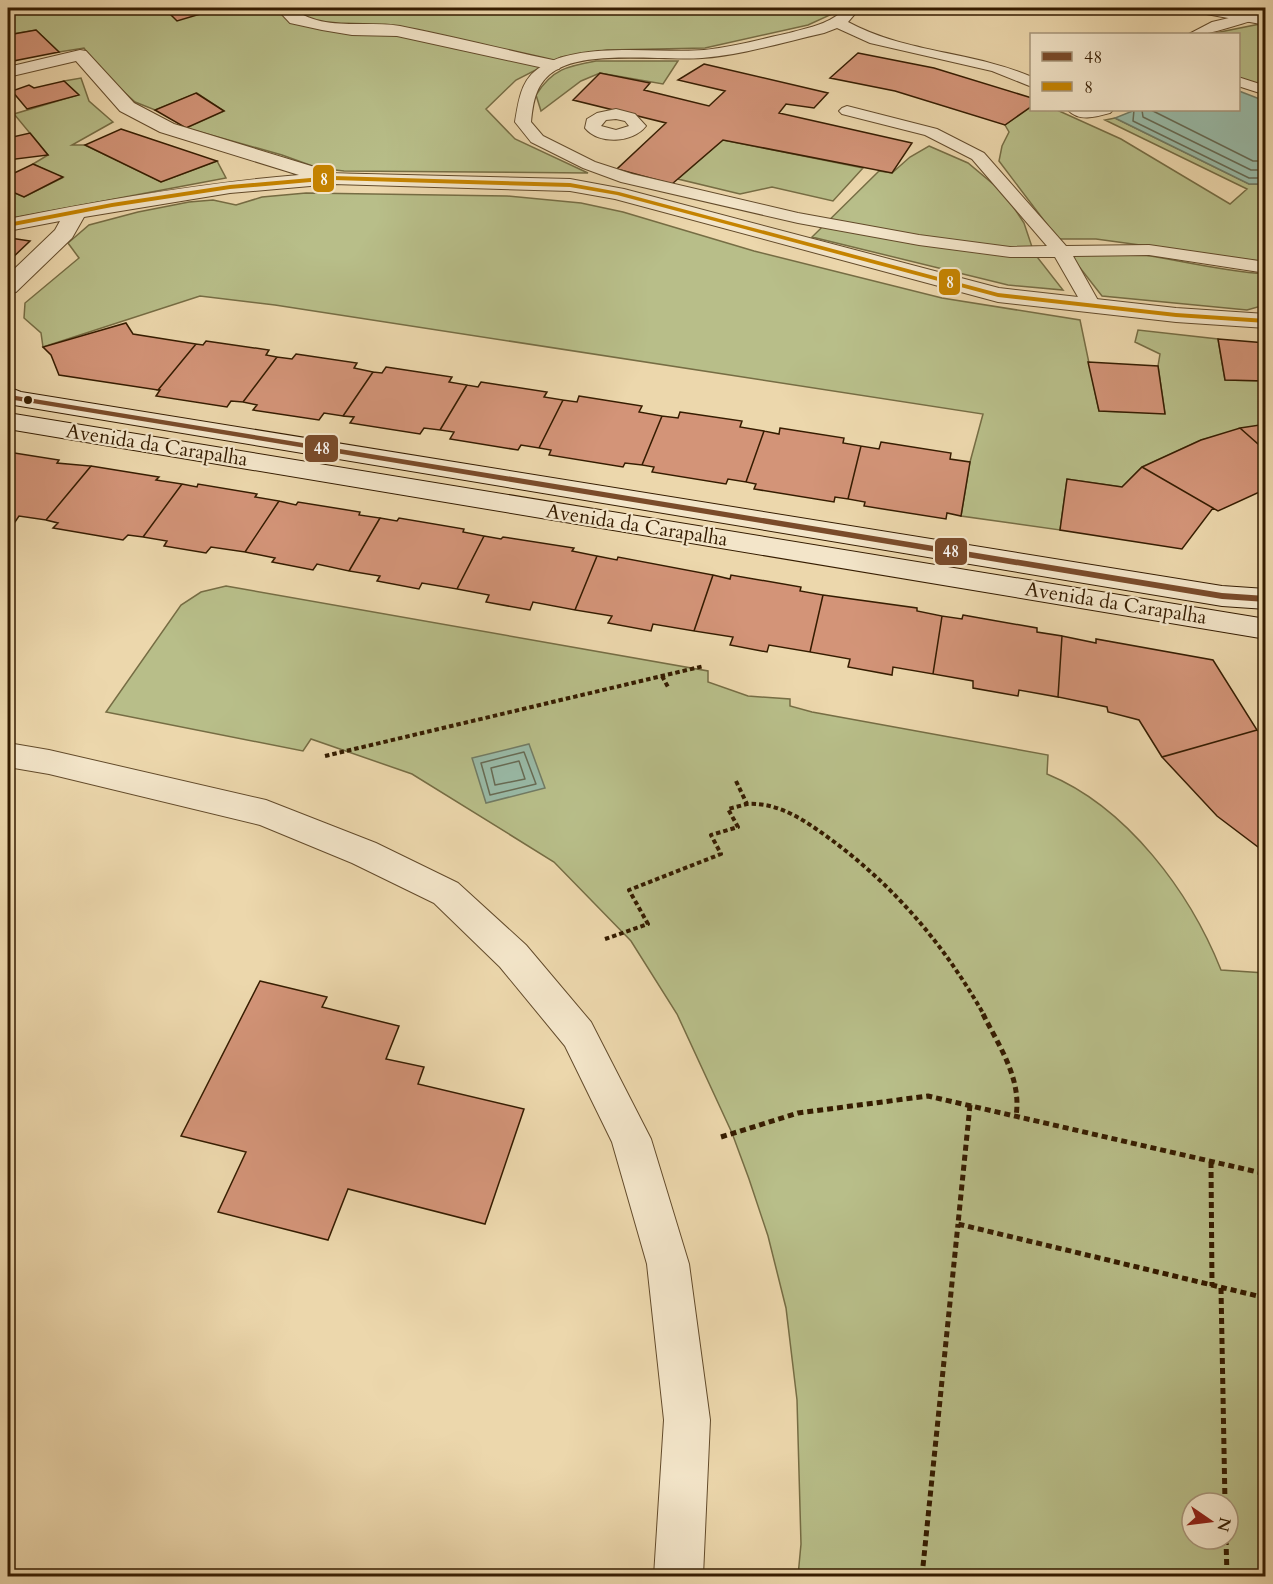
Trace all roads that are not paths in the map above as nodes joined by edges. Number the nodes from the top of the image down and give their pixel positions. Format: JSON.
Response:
{"nodes":[{"id":1,"x":284,"y":8,"type":"edge"},
{"id":2,"x":854,"y":8,"type":"edge"},
{"id":3,"x":1201,"y":8,"type":"edge"},
{"id":4,"x":1261,"y":19,"type":"edge"},
{"id":5,"x":837,"y":22,"type":"junction"},
{"id":6,"x":1198,"y":33,"type":"edge"},
{"id":7,"x":553,"y":66,"type":"junction"},
{"id":8,"x":8,"y":72,"type":"edge"},
{"id":9,"x":1240,"y":81,"type":"edge"},
{"id":10,"x":1030,"y":82,"type":"edge"},
{"id":11,"x":1266,"y":92,"type":"edge"},
{"id":12,"x":847,"y":111,"type":"dead end"},
{"id":13,"x":1079,"y":111,"type":"edge"},
{"id":14,"x":1101,"y":111,"type":"edge"},
{"id":15,"x":610,"y":135,"type":"dead end"},
{"id":16,"x":582,"y":162,"type":"junction"},
{"id":17,"x":333,"y":178,"type":"junction"},
{"id":18,"x":745,"y":206,"type":"junction"},
{"id":19,"x":76,"y":212,"type":"junction"},
{"id":20,"x":730,"y":223,"type":"junction"},
{"id":21,"x":8,"y":225,"type":"edge"},
{"id":22,"x":1060,"y":250,"type":"junction"},
{"id":23,"x":1266,"y":268,"type":"edge"},
{"id":24,"x":8,"y":287,"type":"edge"},
{"id":25,"x":1091,"y":304,"type":"junction"},
{"id":26,"x":1266,"y":321,"type":"edge"},
{"id":27,"x":8,"y":394,"type":"edge"},
{"id":28,"x":8,"y":421,"type":"edge"},
{"id":29,"x":1266,"y":599,"type":"edge"},
{"id":30,"x":1266,"y":629,"type":"edge"},
{"id":31,"x":8,"y":755,"type":"edge"},
{"id":32,"x":679,"y":1576,"type":"edge"}],
"edges":[{"from":1,"to":7,"type":"street"},
{"from":2,"to":5,"type":"lane"},
{"from":3,"to":4,"type":"street"},
{"from":4,"to":6,"type":"lane"},
{"from":5,"to":7,"type":"lane"},
{"from":5,"to":10,"type":"lane"},
{"from":7,"to":16,"type":"lane"},
{"from":8,"to":17,"type":"street"},
{"from":9,"to":11,"type":"lane"},
{"from":12,"to":22,"type":"lane"},
{"from":13,"to":14,"type":"lane"},
{"from":15,"to":16,"type":"lane"},
{"from":16,"to":18,"type":"lane"},
{"from":17,"to":19,"type":"street"},
{"from":17,"to":20,"type":"street"},
{"from":18,"to":20,"type":"lane"},
{"from":18,"to":22,"type":"lane"},
{"from":19,"to":21,"type":"street"},
{"from":19,"to":24,"type":"street"},
{"from":20,"to":25,"type":"street"},
{"from":22,"to":23,"type":"lane"},
{"from":22,"to":25,"type":"lane"},
{"from":25,"to":26,"type":"street"},
{"from":27,"to":29,"type":"street","name":"Avenida da Carapalha"},
{"from":28,"to":30,"type":"street","name":"Avenida da Carapalha"},
{"from":31,"to":32,"type":"street"}]}
